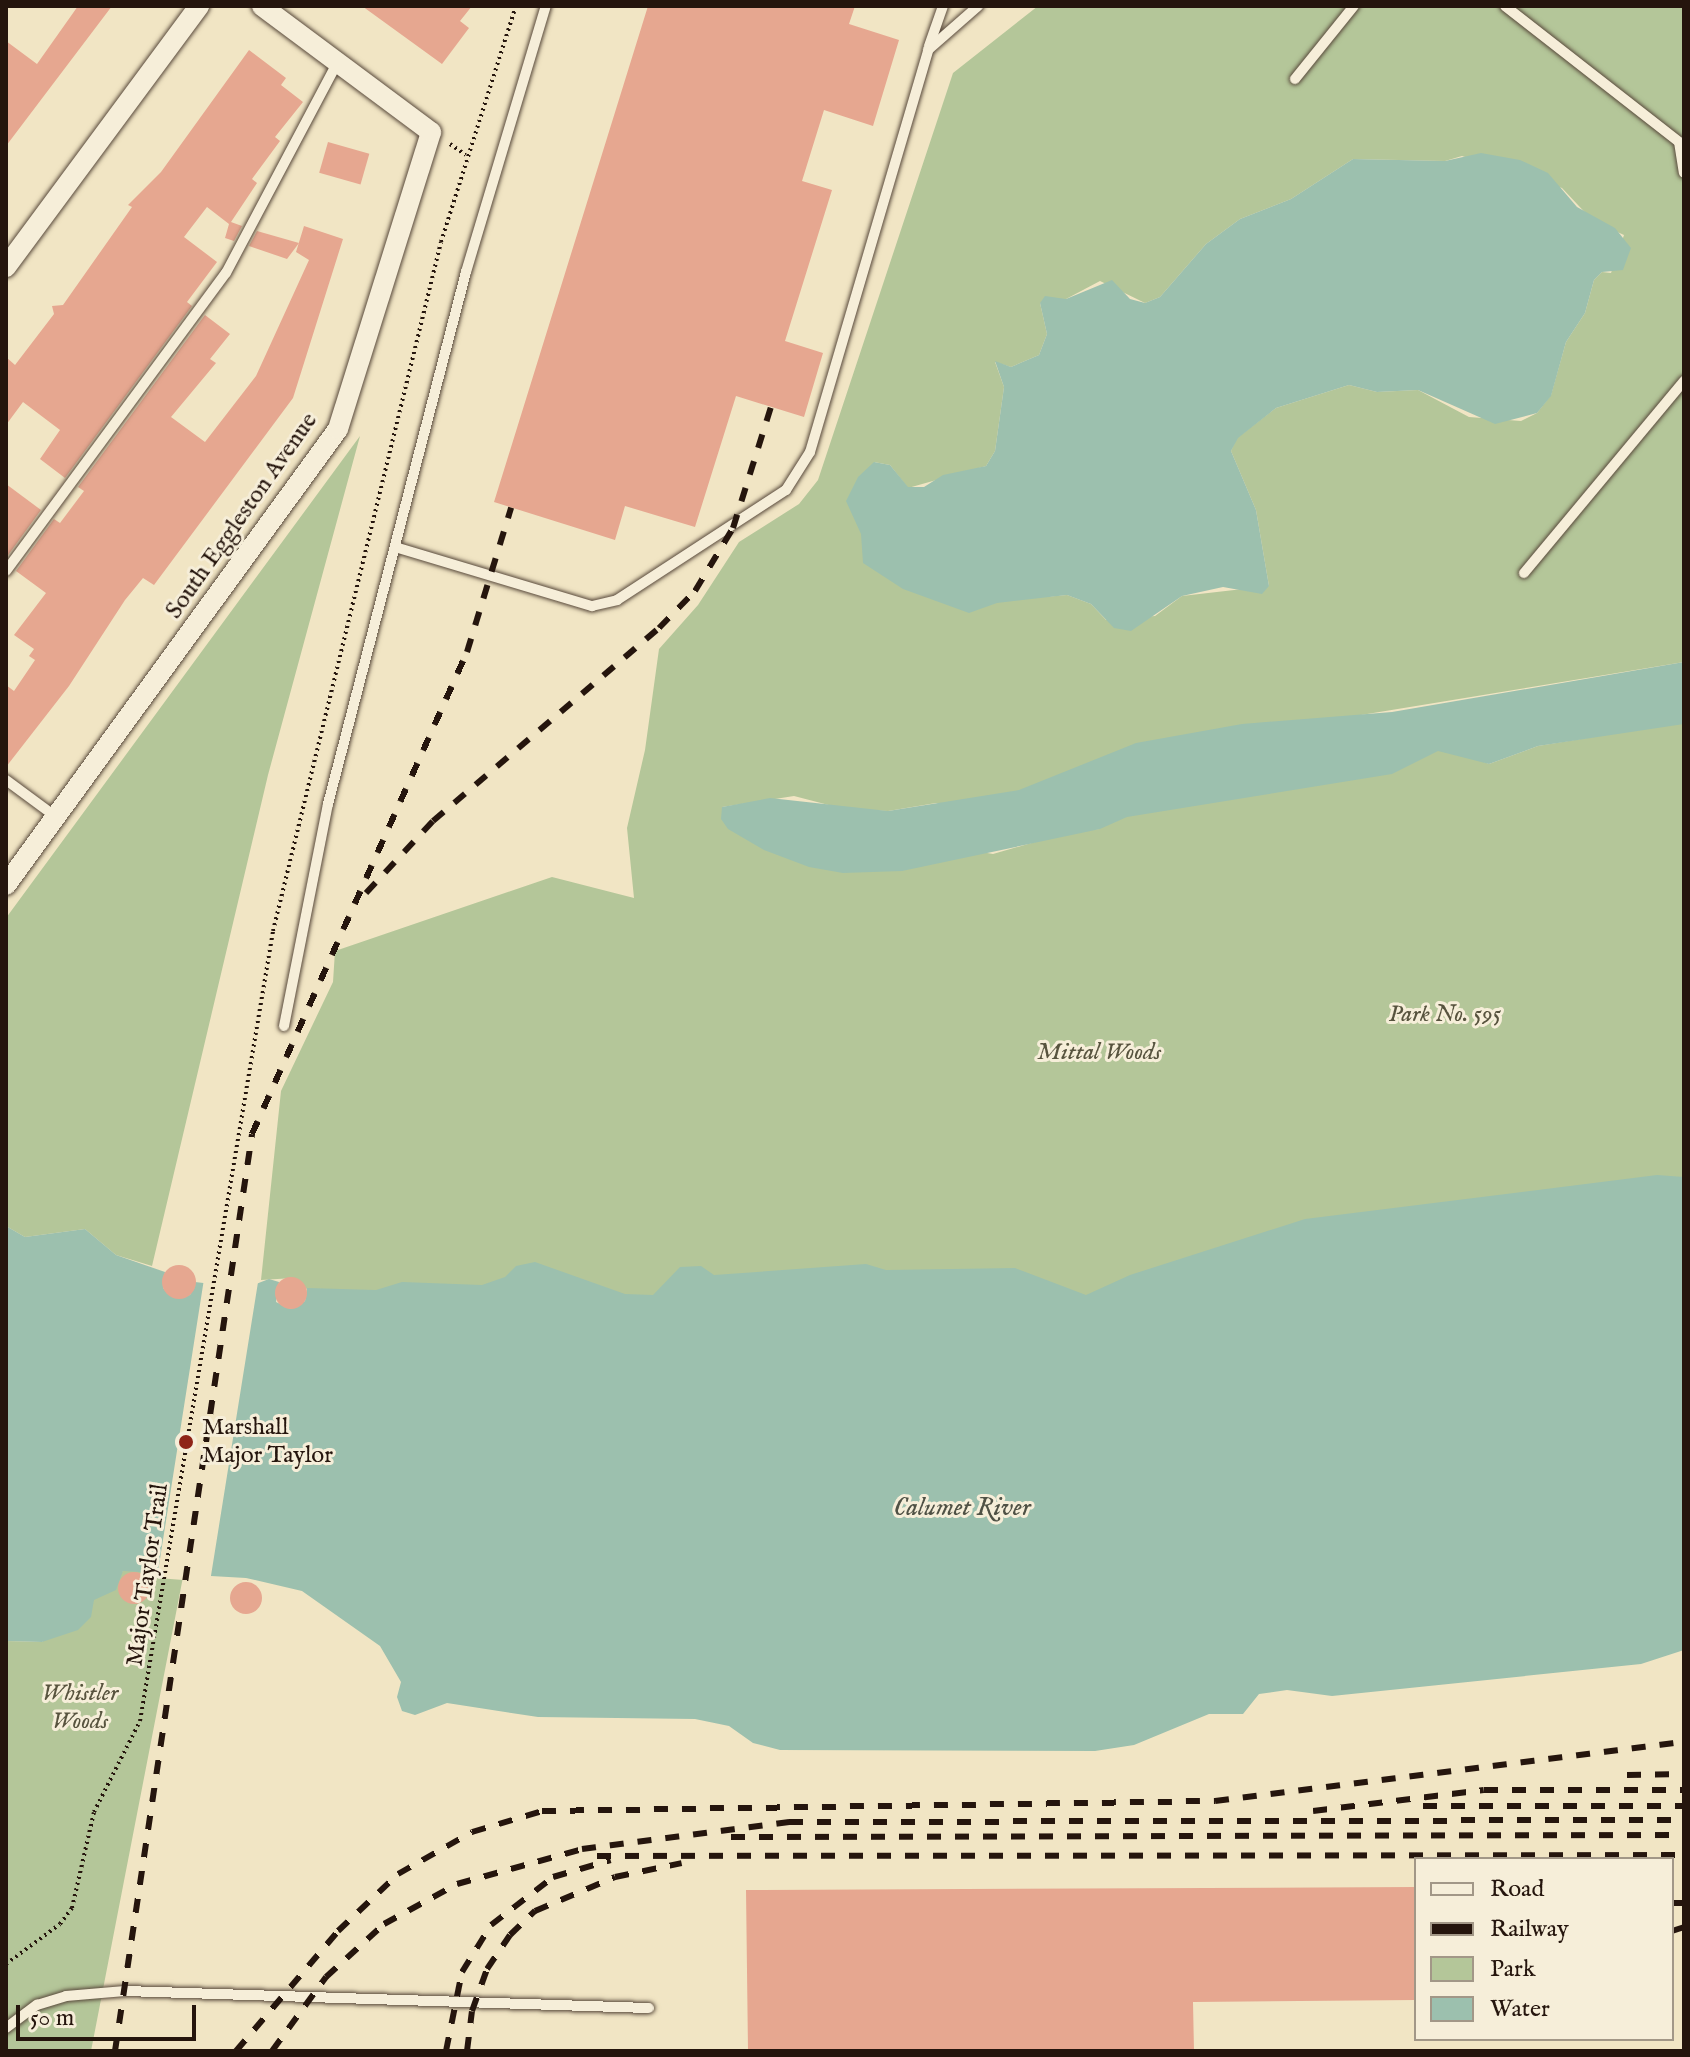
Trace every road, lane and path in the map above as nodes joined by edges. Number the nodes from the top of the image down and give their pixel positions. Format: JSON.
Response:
{"nodes":[{"id":1,"x":199,"y":6,"type":"edge"},
{"id":2,"x":262,"y":6,"type":"edge"},
{"id":3,"x":516,"y":6,"type":"edge"},
{"id":4,"x":546,"y":6,"type":"edge"},
{"id":5,"x":943,"y":6,"type":"edge"},
{"id":6,"x":978,"y":6,"type":"edge"},
{"id":7,"x":1354,"y":6,"type":"edge"},
{"id":8,"x":1505,"y":6,"type":"edge"},
{"id":9,"x":928,"y":50,"type":"junction"},
{"id":10,"x":337,"y":63,"type":"junction"},
{"id":11,"x":1295,"y":79,"type":"dead end"},
{"id":12,"x":1681,"y":142,"type":"edge"},
{"id":13,"x":1684,"y":173,"type":"edge"},
{"id":14,"x":6,"y":267,"type":"edge"},
{"id":15,"x":1684,"y":381,"type":"edge"},
{"id":16,"x":395,"y":547,"type":"junction"},
{"id":17,"x":6,"y":571,"type":"edge"},
{"id":18,"x":1524,"y":573,"type":"dead end"},
{"id":19,"x":6,"y":780,"type":"edge"},
{"id":20,"x":57,"y":817,"type":"junction"},
{"id":21,"x":6,"y":885,"type":"edge"},
{"id":22,"x":284,"y":1026,"type":"dead end"},
{"id":23,"x":6,"y":1964,"type":"edge"},
{"id":24,"x":649,"y":2008,"type":"dead end"},
{"id":25,"x":6,"y":2028,"type":"edge"}],
"edges":[{"from":1,"to":14,"type":"street"},
{"from":2,"to":10,"type":"street"},
{"from":3,"to":23,"type":"path","name":"Major Taylor Trail"},
{"from":4,"to":16,"type":"lane"},
{"from":5,"to":9,"type":"lane"},
{"from":6,"to":9,"type":"lane"},
{"from":7,"to":11,"type":"lane"},
{"from":8,"to":12,"type":"lane"},
{"from":9,"to":16,"type":"lane"},
{"from":10,"to":17,"type":"lane"},
{"from":10,"to":20,"type":"street","name":"South Eggleston Avenue"},
{"from":12,"to":13,"type":"lane"},
{"from":15,"to":18,"type":"lane"},
{"from":16,"to":22,"type":"lane"},
{"from":19,"to":20,"type":"lane"},
{"from":20,"to":21,"type":"street","name":"South Eggleston Avenue"},
{"from":24,"to":25,"type":"lane"}]}
